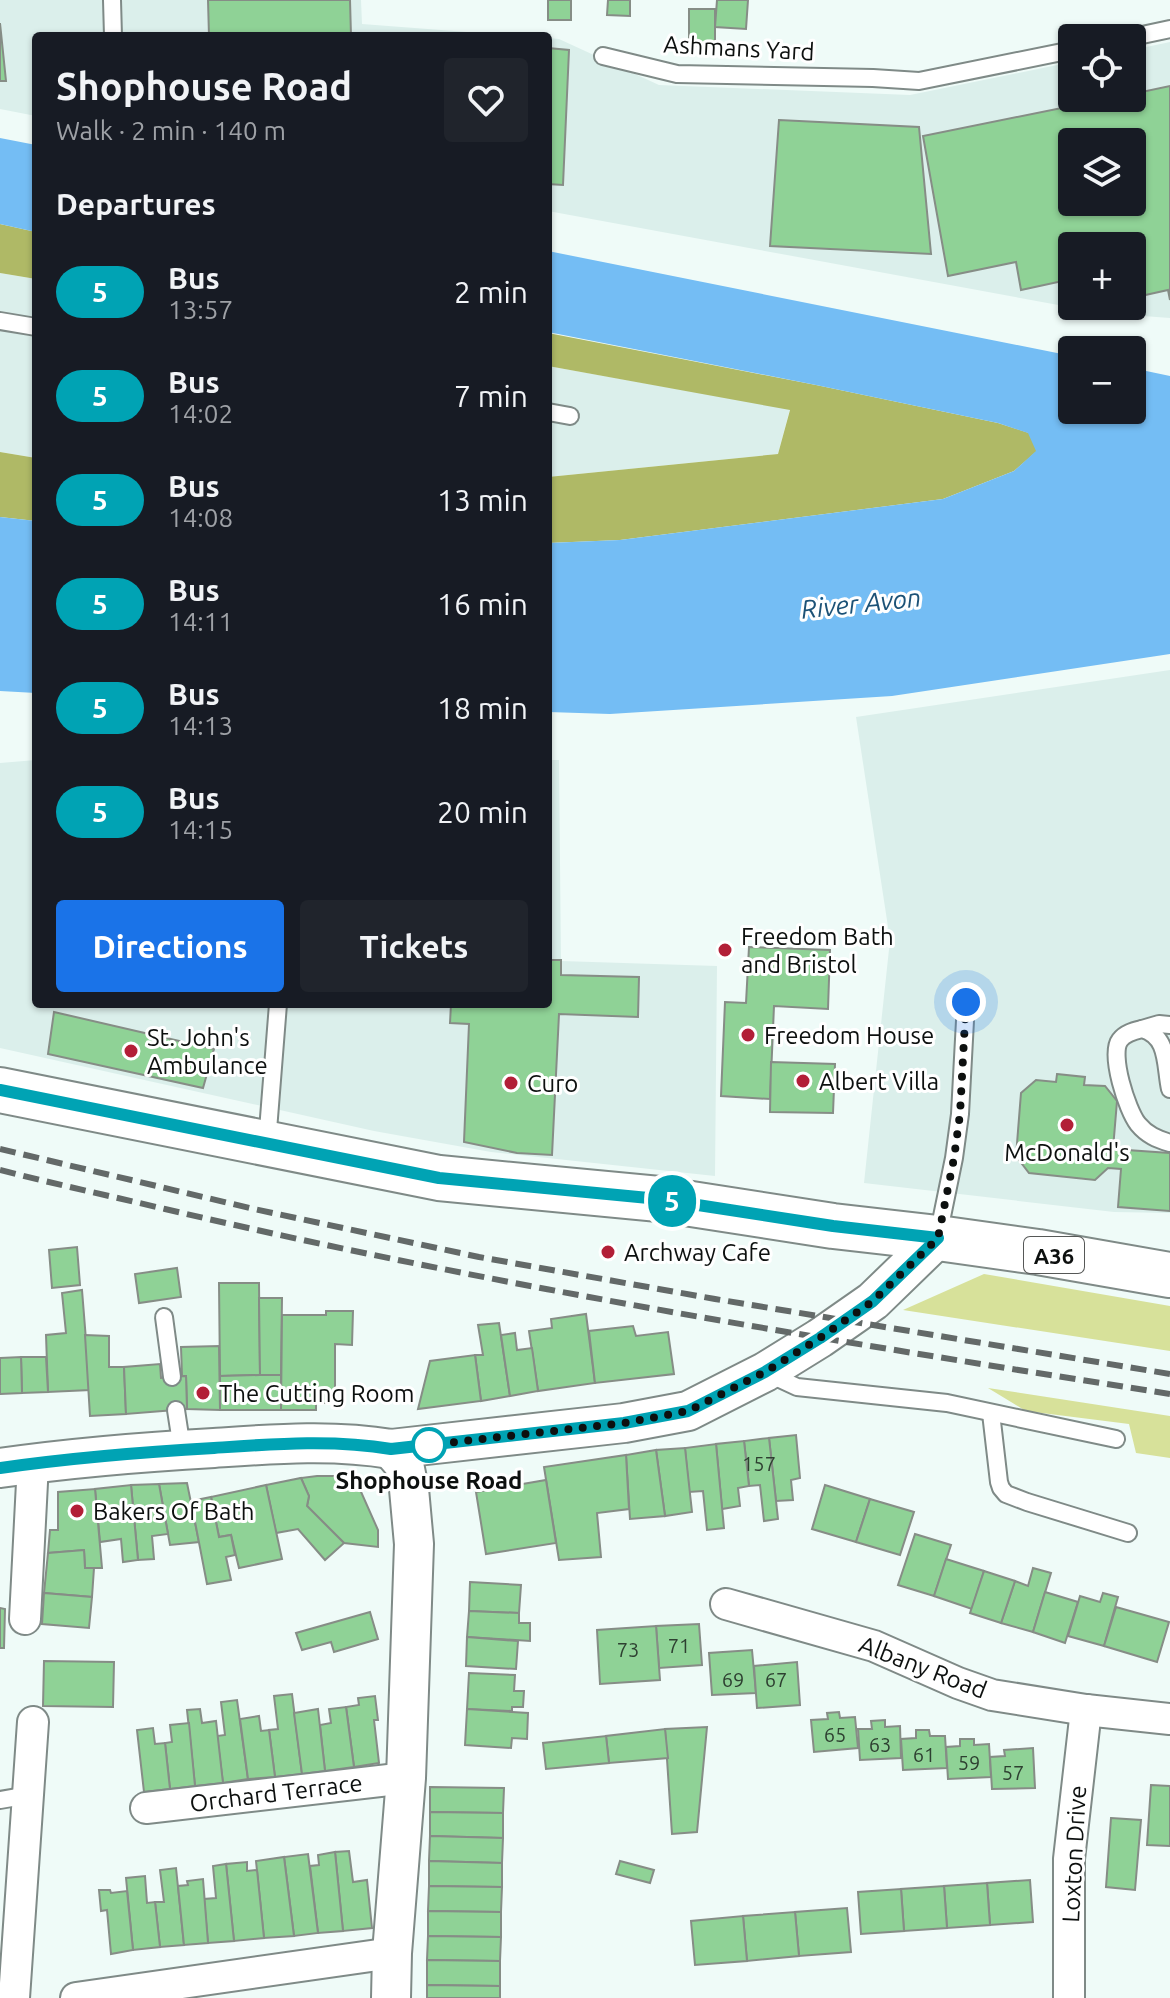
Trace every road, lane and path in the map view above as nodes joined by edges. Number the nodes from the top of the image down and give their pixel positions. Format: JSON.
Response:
{"nodes":[{"id":1,"x":112,"y":0,"type":"edge"},
{"id":2,"x":1170,"y":29,"type":"edge"},
{"id":3,"x":113,"y":32,"type":"edge"},
{"id":4,"x":1146,"y":34,"type":"edge"},
{"id":5,"x":1058,"y":53,"type":"edge"},
{"id":6,"x":603,"y":56,"type":"dead end"},
{"id":7,"x":0,"y":321,"type":"edge"},
{"id":8,"x":32,"y":326,"type":"edge"},
{"id":9,"x":552,"y":413,"type":"edge"},
{"id":10,"x":570,"y":416,"type":"dead end"},
{"id":11,"x":966,"y":1002,"type":"dead end"},
{"id":12,"x":278,"y":1008,"type":"edge"},
{"id":13,"x":1170,"y":1025,"type":"edge"},
{"id":14,"x":1142,"y":1029,"type":"junction"},
{"id":15,"x":1170,"y":1089,"type":"edge"},
{"id":16,"x":0,"y":1090,"type":"edge"},
{"id":17,"x":1170,"y":1143,"type":"edge"},
{"id":18,"x":267,"y":1144,"type":"junction"},
{"id":19,"x":938,"y":1238,"type":"junction"},
{"id":20,"x":1170,"y":1275,"type":"edge"},
{"id":21,"x":164,"y":1317,"type":"dead end"},
{"id":22,"x":765,"y":1372,"type":"junction"},
{"id":23,"x":172,"y":1377,"type":"dead end"},
{"id":24,"x":176,"y":1410,"type":"dead end"},
{"id":25,"x":991,"y":1413,"type":"junction"},
{"id":26,"x":1116,"y":1439,"type":"dead end"},
{"id":27,"x":182,"y":1449,"type":"junction"},
{"id":28,"x":391,"y":1449,"type":"junction"},
{"id":29,"x":17,"y":1465,"type":"edge"},
{"id":30,"x":1128,"y":1533,"type":"dead end"},
{"id":31,"x":726,"y":1604,"type":"dead end"},
{"id":32,"x":25,"y":1619,"type":"dead end"},
{"id":33,"x":1086,"y":1710,"type":"junction"},
{"id":34,"x":1170,"y":1719,"type":"edge"},
{"id":35,"x":33,"y":1722,"type":"dead end"},
{"id":36,"x":406,"y":1778,"type":"junction"},
{"id":37,"x":15,"y":1797,"type":"edge"},
{"id":38,"x":146,"y":1808,"type":"dead end"},
{"id":39,"x":392,"y":1953,"type":"junction"},
{"id":40,"x":14,"y":1998,"type":"edge"},
{"id":41,"x":76,"y":1998,"type":"edge"},
{"id":42,"x":391,"y":1998,"type":"edge"},
{"id":43,"x":1069,"y":1998,"type":"edge"}],
"edges":[{"from":1,"to":3,"type":"lane"},
{"from":2,"to":4,"type":"lane"},
{"from":5,"to":6,"type":"lane","name":"Ashmans Yard"},
{"from":7,"to":8,"type":"lane"},
{"from":9,"to":10,"type":"lane"},
{"from":11,"to":19,"type":"lane"},
{"from":12,"to":18,"type":"lane"},
{"from":13,"to":14,"type":"lane"},
{"from":14,"to":15,"type":"lane"},
{"from":14,"to":17,"type":"lane"},
{"from":16,"to":18,"type":"highway","number":"A36"},
{"from":18,"to":19,"type":"highway","number":"A36"},
{"from":19,"to":20,"type":"highway","number":"A36"},
{"from":19,"to":22,"type":"street"},
{"from":21,"to":23,"type":"lane"},
{"from":22,"to":25,"type":"lane"},
{"from":22,"to":28,"type":"street"},
{"from":24,"to":27,"type":"lane"},
{"from":25,"to":26,"type":"lane"},
{"from":25,"to":30,"type":"lane"},
{"from":27,"to":28,"type":"street"},
{"from":27,"to":29,"type":"street"},
{"from":28,"to":36,"type":"street"},
{"from":29,"to":32,"type":"street"},
{"from":31,"to":33,"type":"street","name":"Albany Road"},
{"from":33,"to":34,"type":"street","name":"Albany Road"},
{"from":33,"to":43,"type":"street","name":"Loxton Drive"},
{"from":35,"to":37,"type":"street"},
{"from":36,"to":38,"type":"street","name":"Orchard Terrace"},
{"from":36,"to":39,"type":"street"},
{"from":37,"to":40,"type":"street"},
{"from":39,"to":41,"type":"street"},
{"from":39,"to":42,"type":"street"}]}
